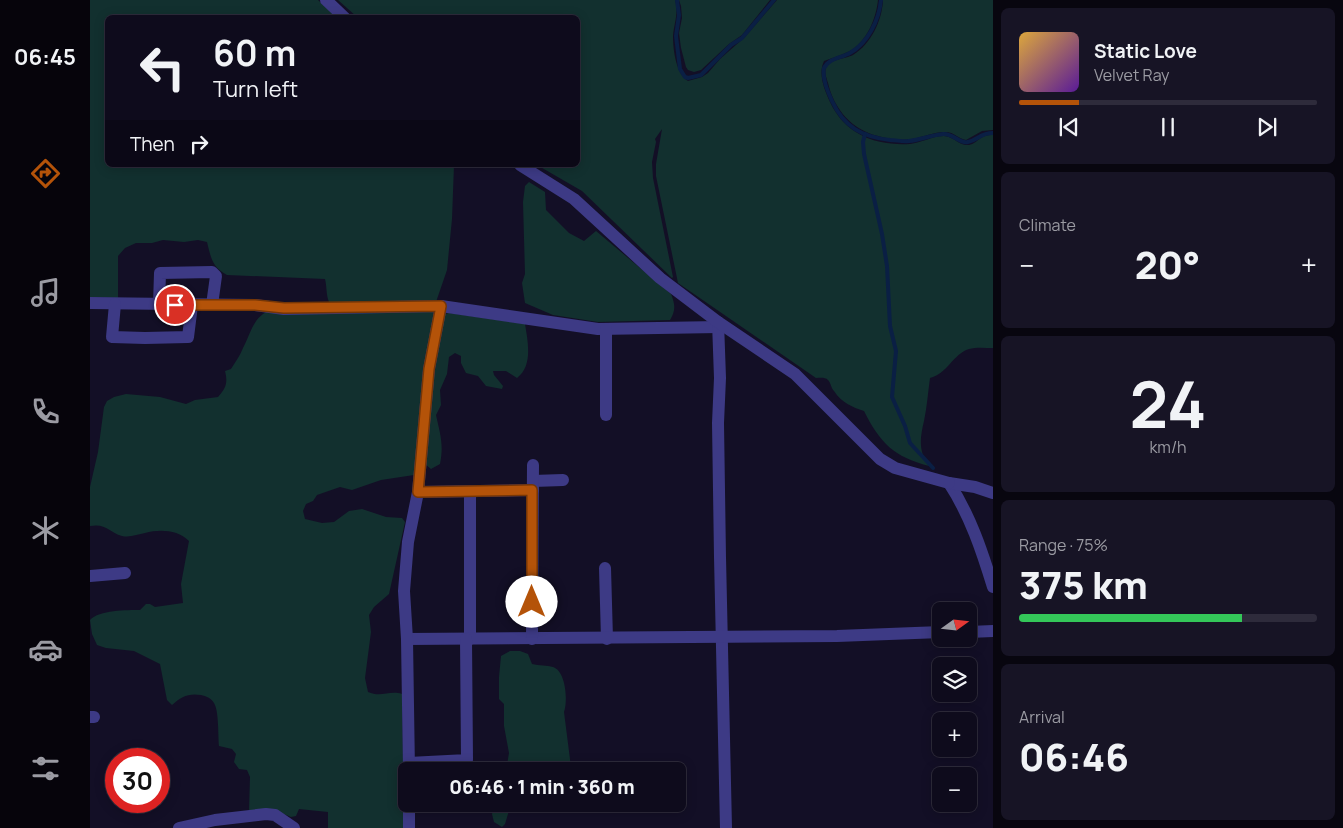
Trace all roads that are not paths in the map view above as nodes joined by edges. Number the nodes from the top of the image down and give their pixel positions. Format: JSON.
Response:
{"nodes":[{"id":1,"x":326,"y":0,"type":"edge"},
{"id":2,"x":342,"y":15,"type":"edge"},
{"id":3,"x":523,"y":167,"type":"edge"},
{"id":4,"x":90,"y":303,"type":"edge"},
{"id":5,"x":115,"y":304,"type":"junction"},
{"id":6,"x":159,"y":305,"type":"junction"},
{"id":7,"x":192,"y":305,"type":"junction"},
{"id":8,"x":212,"y":305,"type":"junction"},
{"id":9,"x":441,"y":306,"type":"junction"},
{"id":10,"x":718,"y":324,"type":"junction"},
{"id":11,"x":606,"y":329,"type":"junction"},
{"id":12,"x":606,"y":415,"type":"dead end"},
{"id":13,"x":533,"y":466,"type":"dead end"},
{"id":14,"x":563,"y":480,"type":"dead end"},
{"id":15,"x":949,"y":483,"type":"junction"},
{"id":16,"x":533,"y":486,"type":"junction"},
{"id":17,"x":418,"y":492,"type":"junction"},
{"id":18,"x":470,"y":492,"type":"junction"},
{"id":19,"x":993,"y":494,"type":"edge"},
{"id":20,"x":605,"y":568,"type":"dead end"},
{"id":21,"x":125,"y":573,"type":"dead end"},
{"id":22,"x":90,"y":576,"type":"edge"},
{"id":23,"x":993,"y":587,"type":"edge"},
{"id":24,"x":993,"y":631,"type":"edge"},
{"id":25,"x":932,"y":632,"type":"edge"},
{"id":26,"x":978,"y":632,"type":"edge"},
{"id":27,"x":722,"y":637,"type":"junction"},
{"id":28,"x":407,"y":639,"type":"junction"},
{"id":29,"x":468,"y":639,"type":"junction"},
{"id":30,"x":532,"y":639,"type":"junction"},
{"id":31,"x":607,"y":639,"type":"junction"},
{"id":32,"x":409,"y":762,"type":"edge"},
{"id":33,"x":450,"y":762,"type":"edge"},
{"id":34,"x":409,"y":812,"type":"edge"},
{"id":35,"x":179,"y":828,"type":"edge"},
{"id":36,"x":294,"y":828,"type":"edge"},
{"id":37,"x":409,"y":828,"type":"edge"},
{"id":38,"x":726,"y":828,"type":"edge"}],
"edges":[{"from":1,"to":2,"type":"street"},
{"from":3,"to":10,"type":"street"},
{"from":4,"to":5,"type":"street"},
{"from":5,"to":6,"type":"street"},
{"from":5,"to":7,"type":"street"},
{"from":6,"to":7,"type":"street"},
{"from":6,"to":8,"type":"street"},
{"from":7,"to":8,"type":"street"},
{"from":8,"to":9,"type":"street"},
{"from":9,"to":11,"type":"street"},
{"from":9,"to":17,"type":"street"},
{"from":10,"to":11,"type":"street"},
{"from":10,"to":15,"type":"street"},
{"from":10,"to":27,"type":"street"},
{"from":11,"to":12,"type":"street"},
{"from":13,"to":16,"type":"street"},
{"from":14,"to":16,"type":"street"},
{"from":15,"to":19,"type":"street"},
{"from":15,"to":23,"type":"street"},
{"from":16,"to":18,"type":"street"},
{"from":16,"to":30,"type":"street"},
{"from":17,"to":18,"type":"street"},
{"from":17,"to":28,"type":"street"},
{"from":18,"to":29,"type":"street"},
{"from":20,"to":31,"type":"street"},
{"from":21,"to":22,"type":"street"},
{"from":24,"to":26,"type":"street"},
{"from":25,"to":27,"type":"street"},
{"from":27,"to":31,"type":"street"},
{"from":27,"to":38,"type":"street"},
{"from":28,"to":29,"type":"street"},
{"from":28,"to":32,"type":"street"},
{"from":29,"to":30,"type":"street"},
{"from":29,"to":33,"type":"street"},
{"from":30,"to":31,"type":"street"},
{"from":34,"to":37,"type":"street"},
{"from":35,"to":36,"type":"street"}]}
